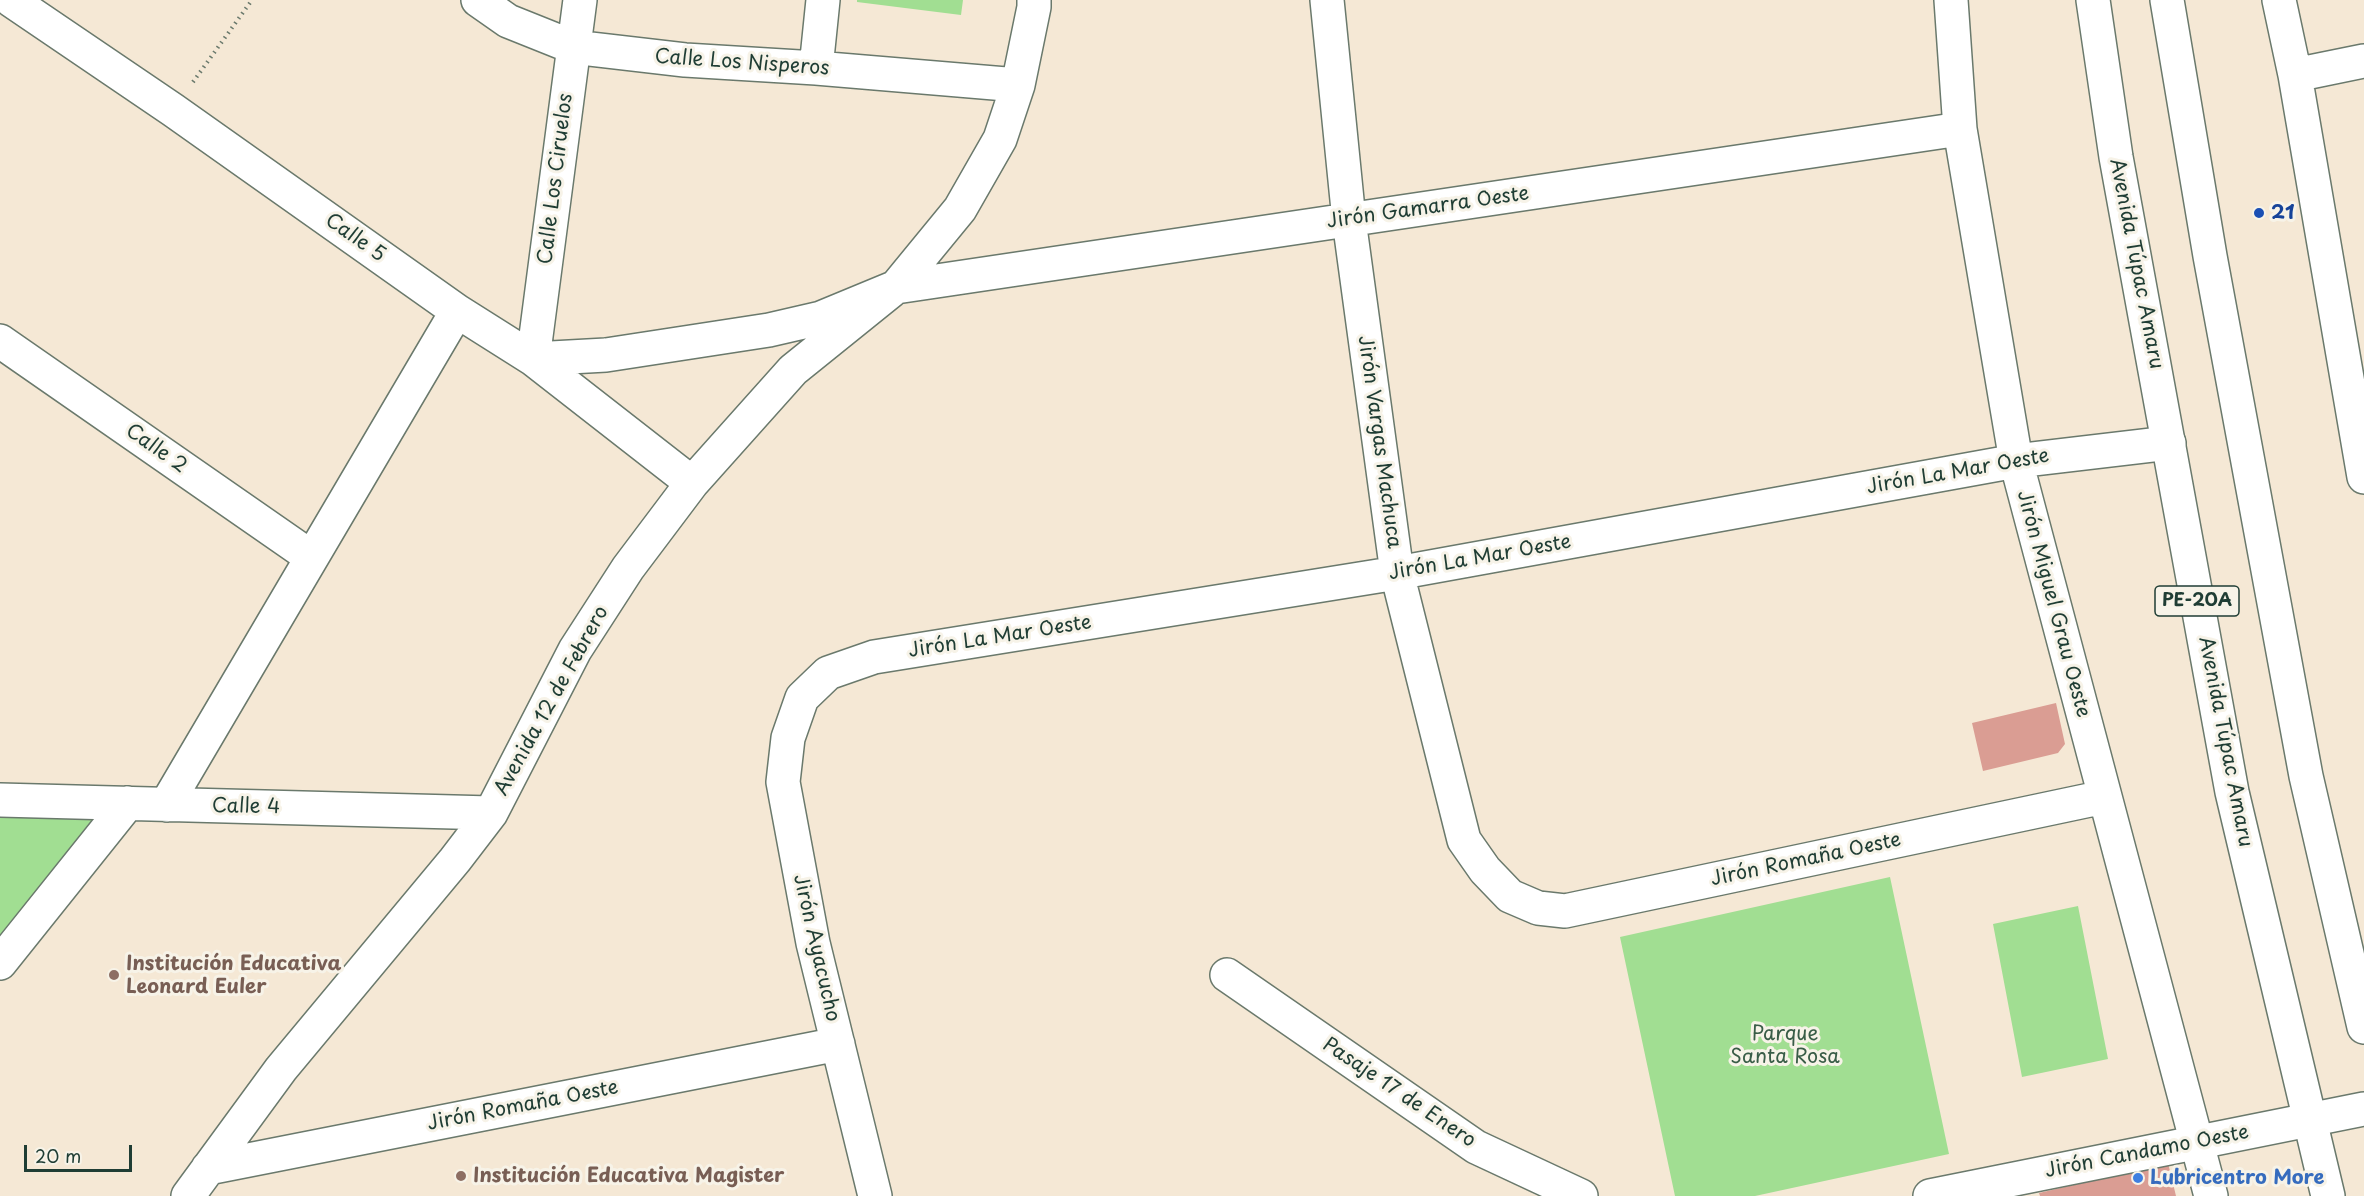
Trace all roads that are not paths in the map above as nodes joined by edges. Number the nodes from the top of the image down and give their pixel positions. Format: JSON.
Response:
{"nodes":[{"id":1,"x":478,"y":0,"type":"edge"},
{"id":2,"x":580,"y":0,"type":"edge"},
{"id":3,"x":823,"y":0,"type":"edge"},
{"id":4,"x":1034,"y":0,"type":"edge"},
{"id":5,"x":1327,"y":0,"type":"edge"},
{"id":6,"x":1952,"y":0,"type":"edge"},
{"id":7,"x":2093,"y":0,"type":"edge"},
{"id":8,"x":2167,"y":0,"type":"edge"},
{"id":9,"x":2279,"y":0,"type":"edge"},
{"id":10,"x":24,"y":4,"type":"edge"},
{"id":11,"x":573,"y":47,"type":"junction"},
{"id":12,"x":2364,"y":61,"type":"edge"},
{"id":13,"x":816,"y":68,"type":"junction"},
{"id":14,"x":2295,"y":75,"type":"junction"},
{"id":15,"x":1018,"y":85,"type":"junction"},
{"id":16,"x":1960,"y":129,"type":"junction"},
{"id":17,"x":1349,"y":220,"type":"junction"},
{"id":18,"x":896,"y":287,"type":"junction"},
{"id":19,"x":457,"y":311,"type":"junction"},
{"id":20,"x":0,"y":341,"type":"edge"},
{"id":21,"x":533,"y":359,"type":"junction"},
{"id":22,"x":2358,"y":406,"type":"edge"},
{"id":23,"x":2169,"y":443,"type":"junction"},
{"id":24,"x":2016,"y":461,"type":"junction"},
{"id":25,"x":2364,"y":477,"type":"edge"},
{"id":26,"x":693,"y":483,"type":"junction"},
{"id":27,"x":311,"y":557,"type":"junction"},
{"id":28,"x":1397,"y":573,"type":"junction"},
{"id":29,"x":802,"y":698,"type":"joint"},
{"id":30,"x":2104,"y":797,"type":"junction"},
{"id":31,"x":0,"y":800,"type":"edge"},
{"id":32,"x":128,"y":803,"type":"junction"},
{"id":33,"x":166,"y":805,"type":"junction"},
{"id":34,"x":491,"y":813,"type":"junction"},
{"id":35,"x":1510,"y":896,"type":"joint"},
{"id":36,"x":0,"y":963,"type":"edge"},
{"id":37,"x":1227,"y":975,"type":"dead end"},
{"id":38,"x":2364,"y":1027,"type":"edge"},
{"id":39,"x":838,"y":1044,"type":"junction"},
{"id":40,"x":2364,"y":1108,"type":"edge"},
{"id":41,"x":2310,"y":1119,"type":"junction"},
{"id":42,"x":2198,"y":1142,"type":"junction"},
{"id":43,"x":208,"y":1168,"type":"junction"},
{"id":44,"x":188,"y":1196,"type":"edge"},
{"id":45,"x":875,"y":1196,"type":"edge"},
{"id":46,"x":1581,"y":1196,"type":"edge"},
{"id":47,"x":1930,"y":1196,"type":"edge"},
{"id":48,"x":2211,"y":1196,"type":"edge"},
{"id":49,"x":2328,"y":1196,"type":"edge"}],
"edges":[{"from":1,"to":11,"type":"main road","name":"Calle Los Nisperos"},
{"from":2,"to":11,"type":"main road","name":"Calle Los Ciruelos"},
{"from":3,"to":13,"type":"main road"},
{"from":4,"to":15,"type":"main road","name":"Avenida 12 de Febrero"},
{"from":5,"to":17,"type":"main road","name":"Jirón Vargas Machuca"},
{"from":6,"to":16,"type":"main road","name":"Jirón Miguel Grau Oeste"},
{"from":7,"to":23,"type":"main road","name":"Avenida Túpac Amaru","number":"PE-20A"},
{"from":8,"to":38,"type":"main road"},
{"from":9,"to":14,"type":"main road"},
{"from":10,"to":19,"type":"main road","name":"Calle 5"},
{"from":11,"to":13,"type":"main road","name":"Calle Los Nisperos"},
{"from":11,"to":21,"type":"main road","name":"Calle Los Ciruelos"},
{"from":12,"to":14,"type":"main road"},
{"from":13,"to":15,"type":"main road","name":"Calle Los Nisperos"},
{"from":14,"to":22,"type":"main road"},
{"from":15,"to":18,"type":"main road","name":"Avenida 12 de Febrero"},
{"from":16,"to":17,"type":"main road","name":"Jirón Gamarra Oeste"},
{"from":16,"to":24,"type":"main road","name":"Jirón Miguel Grau Oeste"},
{"from":17,"to":18,"type":"main road","name":"Jirón Gamarra Oeste"},
{"from":17,"to":28,"type":"main road","name":"Jirón Vargas Machuca"},
{"from":18,"to":21,"type":"main road"},
{"from":18,"to":26,"type":"main road","name":"Avenida 12 de Febrero"},
{"from":19,"to":21,"type":"main road","name":"Calle 5"},
{"from":19,"to":27,"type":"main road"},
{"from":20,"to":27,"type":"main road","name":"Calle 2"},
{"from":21,"to":26,"type":"main road","name":"Calle 5"},
{"from":22,"to":25,"type":"main road"},
{"from":23,"to":24,"type":"main road","name":"Jirón La Mar Oeste"},
{"from":23,"to":41,"type":"main road","name":"Avenida Túpac Amaru","number":"PE-20A"},
{"from":24,"to":28,"type":"main road","name":"Jirón La Mar Oeste"},
{"from":24,"to":30,"type":"main road","name":"Jirón Miguel Grau Oeste"},
{"from":26,"to":34,"type":"main road","name":"Avenida 12 de Febrero"},
{"from":27,"to":33,"type":"main road"},
{"from":28,"to":29,"type":"main road","name":"Jirón La Mar Oeste"},
{"from":28,"to":35,"type":"main road","name":"Jirón Vargas Machuca"},
{"from":29,"to":39,"type":"main road","name":"Jirón Ayacucho"},
{"from":30,"to":35,"type":"main road","name":"Jirón Romaña Oeste"},
{"from":30,"to":42,"type":"main road","name":"Jirón Miguel Grau Oeste"},
{"from":31,"to":32,"type":"main road","name":"Calle 4"},
{"from":32,"to":33,"type":"main road","name":"Calle 4"},
{"from":32,"to":36,"type":"main road"},
{"from":33,"to":34,"type":"main road","name":"Calle 4"},
{"from":34,"to":43,"type":"main road","name":"Avenida 12 de Febrero"},
{"from":37,"to":46,"type":"main road","name":"Pasaje 17 de Enero"},
{"from":39,"to":43,"type":"main road","name":"Jirón Romaña Oeste"},
{"from":39,"to":45,"type":"main road","name":"Jirón Ayacucho"},
{"from":40,"to":41,"type":"main road","name":"Jirón Candamo Oeste"},
{"from":41,"to":42,"type":"main road","name":"Jirón Candamo Oeste"},
{"from":41,"to":49,"type":"main road","name":"Avenida Túpac Amaru","number":"PE-20A"},
{"from":42,"to":47,"type":"main road","name":"Jirón Candamo Oeste"},
{"from":42,"to":48,"type":"main road","name":"Jirón Miguel Grau Oeste"},
{"from":43,"to":44,"type":"main road","name":"Avenida 12 de Febrero"}]}
